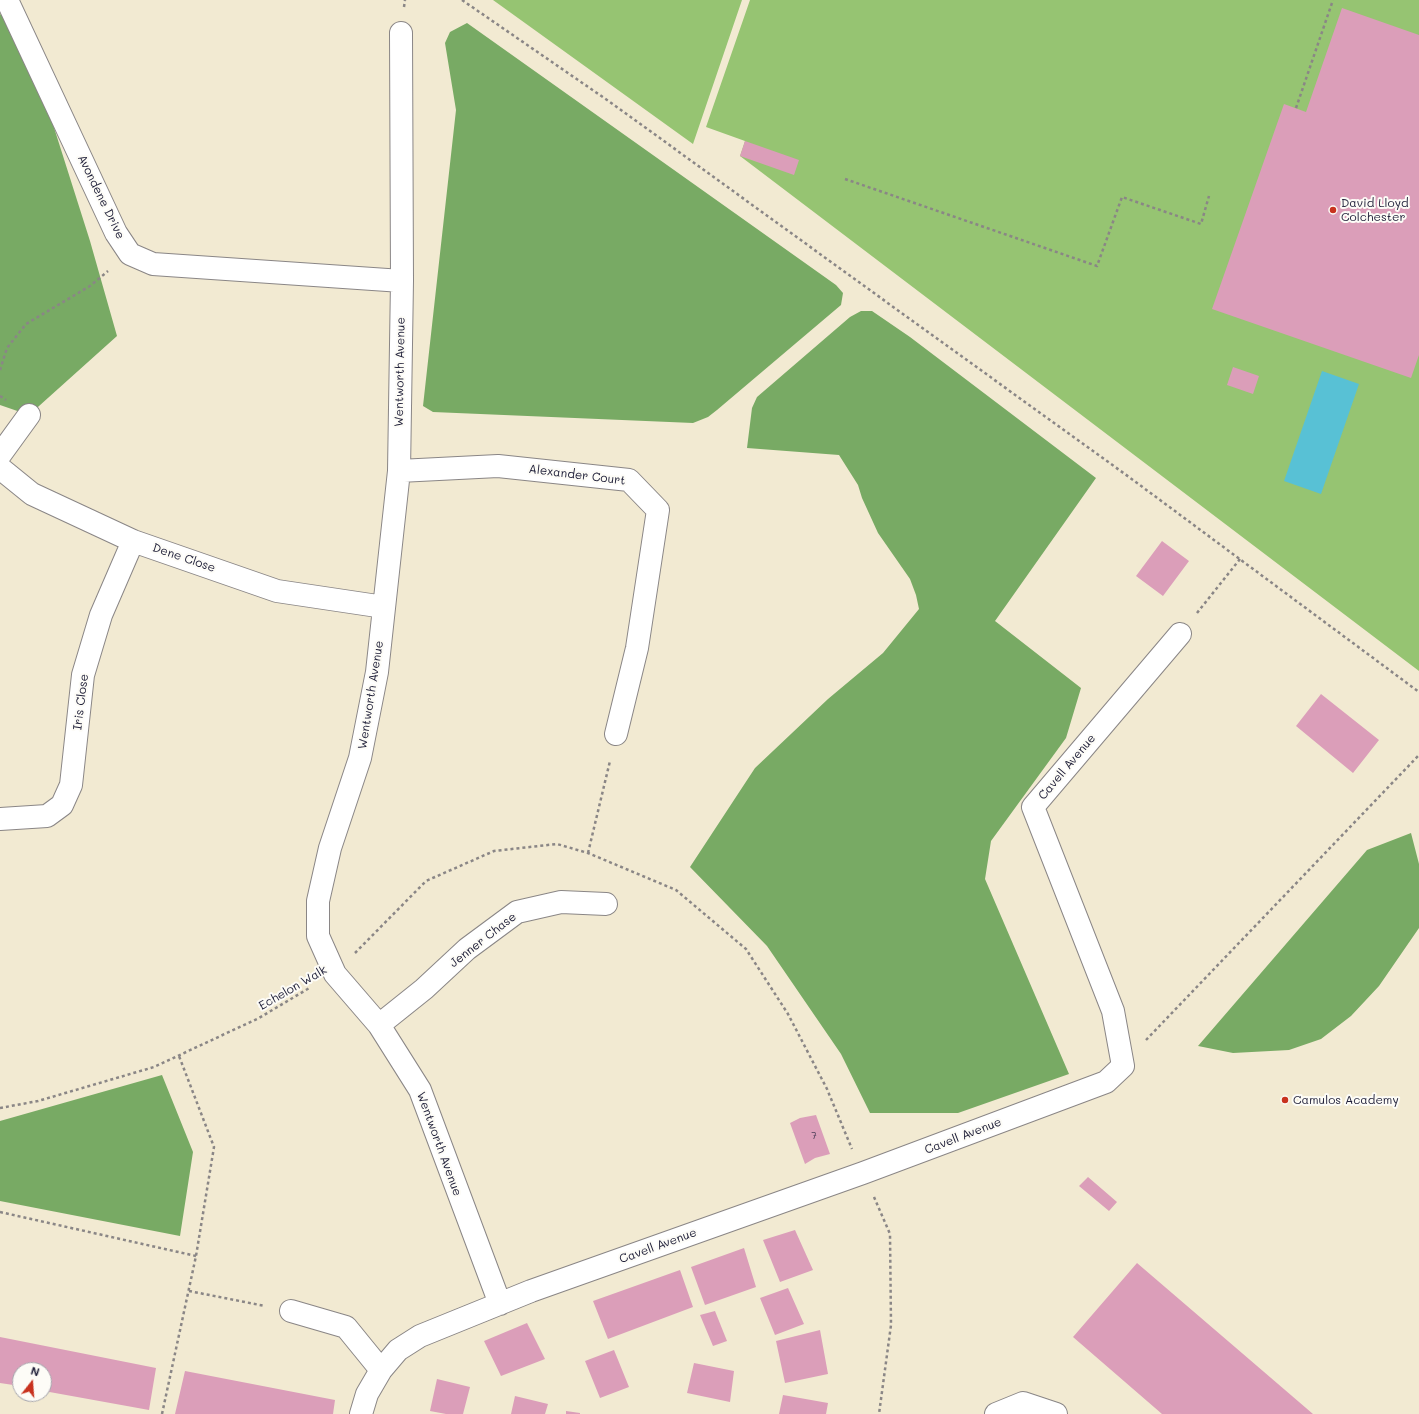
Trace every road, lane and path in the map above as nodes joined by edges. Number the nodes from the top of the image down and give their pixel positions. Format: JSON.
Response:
{"nodes":[{"id":1,"x":7,"y":0,"type":"edge"},
{"id":2,"x":462,"y":0,"type":"edge"},
{"id":3,"x":1333,"y":0,"type":"edge"},
{"id":4,"x":401,"y":33,"type":"dead end"},
{"id":5,"x":1296,"y":108,"type":"dead end"},
{"id":6,"x":844,"y":179,"type":"dead end"},
{"id":7,"x":1209,"y":196,"type":"dead end"},
{"id":8,"x":130,"y":254,"type":"junction"},
{"id":9,"x":402,"y":281,"type":"junction"},
{"id":10,"x":0,"y":370,"type":"edge"},
{"id":11,"x":29,"y":415,"type":"dead end"},
{"id":12,"x":0,"y":455,"type":"edge"},
{"id":13,"x":0,"y":468,"type":"edge"},
{"id":14,"x":399,"y":471,"type":"junction"},
{"id":15,"x":132,"y":541,"type":"junction"},
{"id":16,"x":1240,"y":559,"type":"junction"},
{"id":17,"x":384,"y":607,"type":"junction"},
{"id":18,"x":1180,"y":634,"type":"joint"},
{"id":19,"x":1419,"y":692,"type":"edge"},
{"id":20,"x":616,"y":734,"type":"joint"},
{"id":21,"x":1419,"y":755,"type":"edge"},
{"id":22,"x":0,"y":819,"type":"edge"},
{"id":23,"x":588,"y":854,"type":"junction"},
{"id":24,"x":606,"y":904,"type":"dead end"},
{"id":25,"x":335,"y":974,"type":"junction"},
{"id":26,"x":380,"y":1025,"type":"junction"},
{"id":27,"x":179,"y":1056,"type":"junction"},
{"id":28,"x":1123,"y":1066,"type":"junction"},
{"id":29,"x":0,"y":1108,"type":"edge"},
{"id":30,"x":863,"y":1173,"type":"junction"},
{"id":31,"x":0,"y":1212,"type":"edge"},
{"id":32,"x":196,"y":1256,"type":"junction"},
{"id":33,"x":189,"y":1291,"type":"junction"},
{"id":34,"x":500,"y":1304,"type":"junction"},
{"id":35,"x":291,"y":1311,"type":"joint"},
{"id":36,"x":381,"y":1370,"type":"junction"},
{"id":37,"x":162,"y":1414,"type":"edge"},
{"id":38,"x":361,"y":1414,"type":"edge"},
{"id":39,"x":879,"y":1414,"type":"edge"},
{"id":40,"x":996,"y":1414,"type":"edge"},
{"id":41,"x":1056,"y":1414,"type":"edge"}],
"edges":[{"from":1,"to":8,"type":"street","name":"Avondene Drive"},
{"from":2,"to":16,"type":"path"},
{"from":3,"to":5,"type":"path"},
{"from":4,"to":9,"type":"street","name":"Wentworth Avenue"},
{"from":6,"to":7,"type":"path"},
{"from":8,"to":9,"type":"street"},
{"from":8,"to":10,"type":"path"},
{"from":9,"to":14,"type":"street","name":"Wentworth Avenue"},
{"from":11,"to":12,"type":"street"},
{"from":13,"to":15,"type":"street","name":"Dene Close"},
{"from":14,"to":17,"type":"street","name":"Wentworth Avenue"},
{"from":14,"to":20,"type":"street","name":"Alexander Court"},
{"from":15,"to":17,"type":"street","name":"Dene Close"},
{"from":15,"to":22,"type":"street","name":"Iris Close"},
{"from":16,"to":18,"type":"path"},
{"from":16,"to":19,"type":"path"},
{"from":17,"to":25,"type":"street","name":"Wentworth Avenue"},
{"from":18,"to":28,"type":"street","name":"Cavell Avenue"},
{"from":20,"to":23,"type":"path"},
{"from":21,"to":28,"type":"path"},
{"from":23,"to":25,"type":"path","name":"Echelon Walk"},
{"from":23,"to":30,"type":"path","name":"Echelon Walk"},
{"from":24,"to":26,"type":"street","name":"Jenner Chase"},
{"from":25,"to":26,"type":"street","name":"Wentworth Avenue"},
{"from":25,"to":27,"type":"path","name":"Echelon Walk"},
{"from":26,"to":34,"type":"street","name":"Wentworth Avenue"},
{"from":27,"to":29,"type":"path","name":"Echelon Walk"},
{"from":27,"to":32,"type":"path"},
{"from":28,"to":30,"type":"street","name":"Cavell Avenue"},
{"from":30,"to":34,"type":"street","name":"Cavell Avenue"},
{"from":30,"to":39,"type":"path","name":"Echelon Walk"},
{"from":31,"to":32,"type":"path"},
{"from":32,"to":33,"type":"path"},
{"from":33,"to":35,"type":"path"},
{"from":33,"to":37,"type":"path"},
{"from":34,"to":36,"type":"street","name":"Cavell Avenue"},
{"from":35,"to":36,"type":"street"},
{"from":36,"to":38,"type":"street","name":"Cavell Avenue"},
{"from":40,"to":41,"type":"street"}]}
